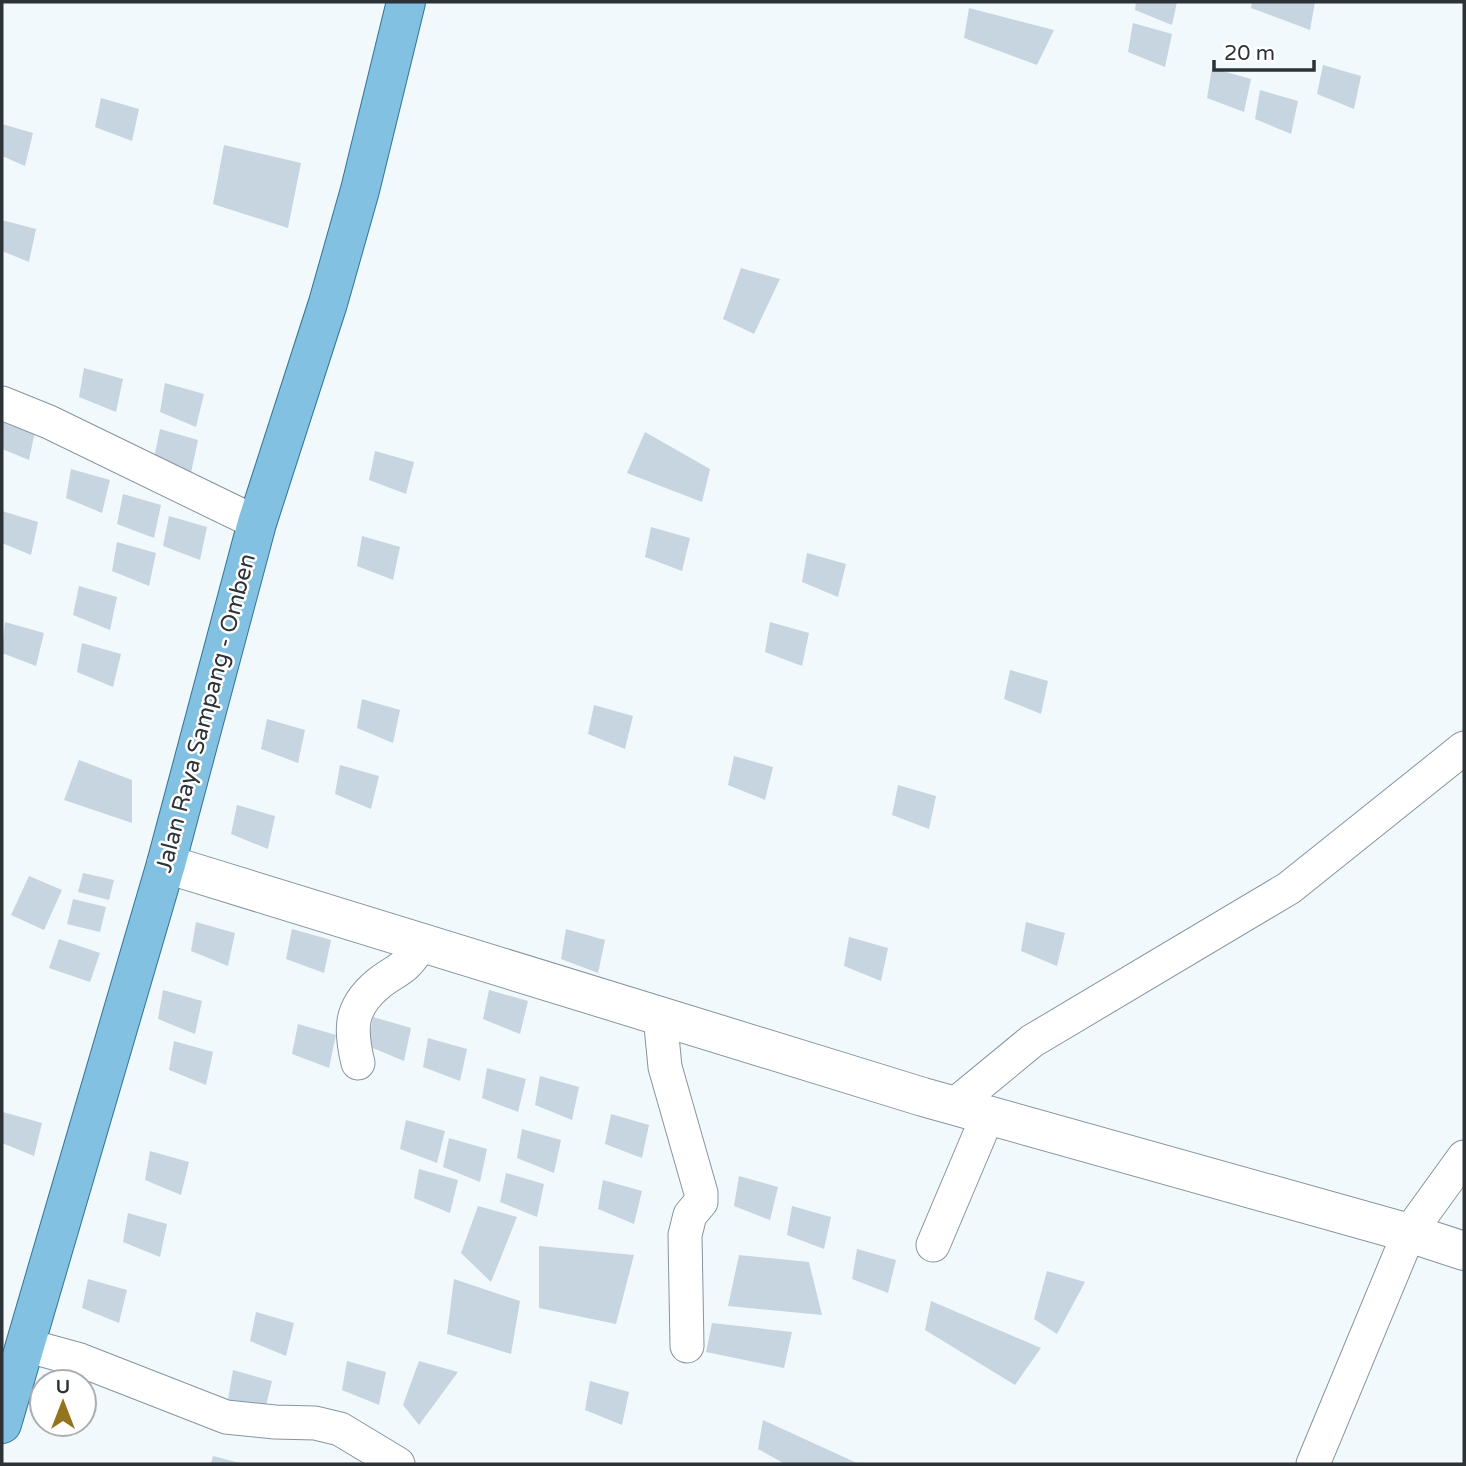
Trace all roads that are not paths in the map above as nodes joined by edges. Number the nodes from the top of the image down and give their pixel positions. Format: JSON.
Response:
{"nodes":[{"id":1,"x":406,"y":2,"type":"edge"},
{"id":2,"x":2,"y":403,"type":"edge"},
{"id":3,"x":257,"y":523,"type":"junction"},
{"id":4,"x":1464,"y":748,"type":"edge"},
{"id":5,"x":166,"y":864,"type":"junction"},
{"id":6,"x":422,"y":943,"type":"junction"},
{"id":7,"x":660,"y":1016,"type":"junction"},
{"id":8,"x":358,"y":1063,"type":"dead end"},
{"id":9,"x":971,"y":1110,"type":"junction"},
{"id":10,"x":1464,"y":1157,"type":"edge"},
{"id":11,"x":1409,"y":1233,"type":"junction"},
{"id":12,"x":933,"y":1245,"type":"dead end"},
{"id":13,"x":1464,"y":1251,"type":"edge"},
{"id":14,"x":687,"y":1346,"type":"dead end"},
{"id":15,"x":14,"y":1364,"type":"edge"},
{"id":16,"x":2,"y":1424,"type":"edge"},
{"id":17,"x":398,"y":1464,"type":"edge"},
{"id":18,"x":1313,"y":1464,"type":"edge"}],
"edges":[{"from":1,"to":3,"type":"main road","name":"Jalan Raya Sampang - Omben"},
{"from":2,"to":3,"type":"street"},
{"from":3,"to":5,"type":"main road","name":"Jalan Raya Sampang - Omben"},
{"from":4,"to":9,"type":"street"},
{"from":5,"to":6,"type":"street"},
{"from":5,"to":15,"type":"main road","name":"Jalan Raya Sampang - Omben"},
{"from":6,"to":7,"type":"street"},
{"from":6,"to":8,"type":"street"},
{"from":7,"to":9,"type":"street"},
{"from":7,"to":14,"type":"street"},
{"from":9,"to":11,"type":"street"},
{"from":9,"to":12,"type":"street"},
{"from":10,"to":11,"type":"street"},
{"from":11,"to":13,"type":"street"},
{"from":11,"to":18,"type":"street"},
{"from":15,"to":16,"type":"main road","name":"Jalan Raya Sampang - Omben"},
{"from":15,"to":17,"type":"street"}]}
